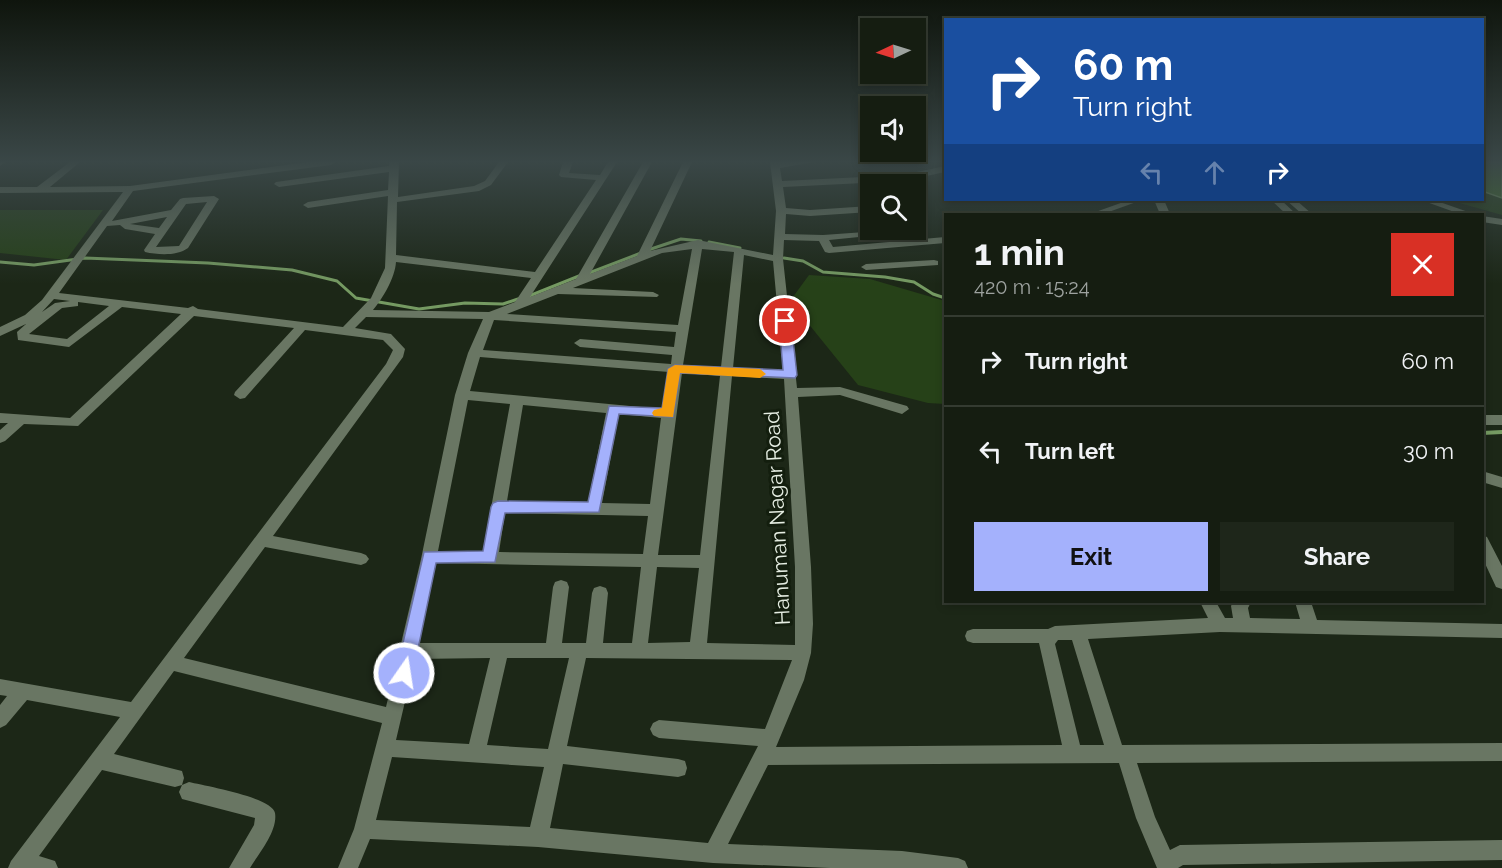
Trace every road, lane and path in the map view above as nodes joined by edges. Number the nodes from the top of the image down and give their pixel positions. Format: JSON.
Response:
{"nodes":[{"id":1,"x":121,"y":203,"type":"edge"},
{"id":2,"x":182,"y":203,"type":"edge"},
{"id":3,"x":212,"y":203,"type":"edge"},
{"id":4,"x":332,"y":203,"type":"edge"},
{"id":5,"x":394,"y":203,"type":"edge"},
{"id":6,"x":586,"y":203,"type":"edge"},
{"id":7,"x":625,"y":203,"type":"edge"},
{"id":8,"x":668,"y":203,"type":"edge"},
{"id":9,"x":780,"y":203,"type":"edge"},
{"id":10,"x":1129,"y":203,"type":"edge"},
{"id":11,"x":1279,"y":203,"type":"edge"},
{"id":12,"x":1295,"y":203,"type":"edge"},
{"id":13,"x":1434,"y":203,"type":"edge"},
{"id":14,"x":308,"y":205,"type":"dead end"},
{"id":15,"x":860,"y":210,"type":"edge"},
{"id":16,"x":781,"y":211,"type":"junction"},
{"id":17,"x":174,"y":213,"type":"junction"},
{"id":18,"x":1098,"y":213,"type":"edge"},
{"id":19,"x":1290,"y":213,"type":"edge"},
{"id":20,"x":1306,"y":213,"type":"edge"},
{"id":21,"x":1466,"y":213,"type":"edge"},
{"id":22,"x":1484,"y":219,"type":"edge"},
{"id":23,"x":1502,"y":222,"type":"edge"},
{"id":24,"x":107,"y":224,"type":"junction"},
{"id":25,"x":163,"y":232,"type":"junction"},
{"id":26,"x":860,"y":234,"type":"edge"},
{"id":27,"x":779,"y":237,"type":"junction"},
{"id":28,"x":823,"y":238,"type":"junction"},
{"id":29,"x":944,"y":240,"type":"edge"},
{"id":30,"x":923,"y":241,"type":"junction"},
{"id":31,"x":698,"y":243,"type":"junction"},
{"id":32,"x":739,"y":251,"type":"junction"},
{"id":33,"x":644,"y":253,"type":"junction"},
{"id":34,"x":391,"y":258,"type":"junction"},
{"id":35,"x":778,"y":259,"type":"junction"},
{"id":36,"x":939,"y":263,"type":"edge"},
{"id":37,"x":866,"y":267,"type":"dead end"},
{"id":38,"x":538,"y":276,"type":"junction"},
{"id":39,"x":581,"y":280,"type":"junction"},
{"id":40,"x":559,"y":291,"type":"junction"},
{"id":41,"x":51,"y":295,"type":"junction"},
{"id":42,"x":653,"y":295,"type":"dead end"},
{"id":43,"x":116,"y":306,"type":"junction"},
{"id":44,"x":371,"y":306,"type":"junction"},
{"id":45,"x":518,"y":306,"type":"junction"},
{"id":46,"x":193,"y":310,"type":"junction"},
{"id":47,"x":490,"y":316,"type":"junction"},
{"id":48,"x":303,"y":325,"type":"junction"},
{"id":49,"x":682,"y":329,"type":"junction"},
{"id":50,"x":347,"y":330,"type":"junction"},
{"id":51,"x":0,"y":332,"type":"edge"},
{"id":52,"x":580,"y":343,"type":"dead end"},
{"id":53,"x":678,"y":351,"type":"junction"},
{"id":54,"x":474,"y":353,"type":"junction"},
{"id":55,"x":675,"y":369,"type":"junction"},
{"id":56,"x":727,"y":372,"type":"junction"},
{"id":57,"x":790,"y":375,"type":"junction"},
{"id":58,"x":792,"y":393,"type":"junction"},
{"id":59,"x":240,"y":395,"type":"dead end"},
{"id":60,"x":461,"y":395,"type":"junction"},
{"id":61,"x":517,"y":401,"type":"junction"},
{"id":62,"x":613,"y":409,"type":"junction"},
{"id":63,"x":902,"y":409,"type":"dead end"},
{"id":64,"x":668,"y":414,"type":"junction"},
{"id":65,"x":0,"y":418,"type":"edge"},
{"id":66,"x":20,"y":420,"type":"junction"},
{"id":67,"x":1484,"y":420,"type":"edge"},
{"id":68,"x":1502,"y":420,"type":"edge"},
{"id":69,"x":0,"y":438,"type":"edge"},
{"id":70,"x":1484,"y":477,"type":"edge"},
{"id":71,"x":1502,"y":483,"type":"edge"},
{"id":72,"x":498,"y":507,"type":"junction"},
{"id":73,"x":594,"y":508,"type":"junction"},
{"id":74,"x":655,"y":510,"type":"junction"},
{"id":75,"x":263,"y":540,"type":"junction"},
{"id":76,"x":1484,"y":545,"type":"edge"},
{"id":77,"x":429,"y":557,"type":"junction"},
{"id":78,"x":490,"y":557,"type":"junction"},
{"id":79,"x":361,"y":559,"type":"dead end"},
{"id":80,"x":650,"y":560,"type":"junction"},
{"id":81,"x":708,"y":562,"type":"junction"},
{"id":82,"x":1502,"y":582,"type":"edge"},
{"id":83,"x":561,"y":587,"type":"dead end"},
{"id":84,"x":600,"y":593,"type":"dead end"},
{"id":85,"x":1209,"y":603,"type":"edge"},
{"id":86,"x":1243,"y":603,"type":"edge"},
{"id":87,"x":1303,"y":603,"type":"edge"},
{"id":88,"x":1220,"y":625,"type":"junction"},
{"id":89,"x":1243,"y":626,"type":"junction"},
{"id":90,"x":1311,"y":627,"type":"junction"},
{"id":91,"x":1502,"y":631,"type":"edge"},
{"id":92,"x":1078,"y":633,"type":"junction"},
{"id":93,"x":973,"y":636,"type":"dead end"},
{"id":94,"x":1050,"y":636,"type":"junction"},
{"id":95,"x":500,"y":650,"type":"junction"},
{"id":96,"x":586,"y":650,"type":"junction"},
{"id":97,"x":639,"y":650,"type":"junction"},
{"id":98,"x":698,"y":650,"type":"junction"},
{"id":99,"x":410,"y":651,"type":"junction"},
{"id":100,"x":553,"y":651,"type":"junction"},
{"id":101,"x":803,"y":653,"type":"junction"},
{"id":102,"x":172,"y":663,"type":"junction"},
{"id":103,"x":0,"y":687,"type":"edge"},
{"id":104,"x":23,"y":691,"type":"junction"},
{"id":105,"x":136,"y":711,"type":"junction"},
{"id":106,"x":393,"y":717,"type":"junction"},
{"id":107,"x":0,"y":719,"type":"edge"},
{"id":108,"x":659,"y":729,"type":"dead end"},
{"id":109,"x":770,"y":738,"type":"junction"},
{"id":110,"x":386,"y":748,"type":"junction"},
{"id":111,"x":1502,"y":752,"type":"edge"},
{"id":112,"x":476,"y":754,"type":"junction"},
{"id":113,"x":1073,"y":754,"type":"junction"},
{"id":114,"x":1121,"y":754,"type":"junction"},
{"id":115,"x":556,"y":756,"type":"junction"},
{"id":116,"x":763,"y":756,"type":"junction"},
{"id":117,"x":99,"y":760,"type":"junction"},
{"id":118,"x":678,"y":768,"type":"dead end"},
{"id":119,"x":175,"y":778,"type":"dead end"},
{"id":120,"x":189,"y":792,"type":"dead end"},
{"id":121,"x":364,"y":829,"type":"junction"},
{"id":122,"x":538,"y":837,"type":"junction"},
{"id":123,"x":1502,"y":850,"type":"edge"},
{"id":124,"x":713,"y":852,"type":"junction"},
{"id":125,"x":20,"y":865,"type":"edge"},
{"id":126,"x":48,"y":868,"type":"edge"},
{"id":127,"x":239,"y":868,"type":"edge"},
{"id":128,"x":348,"y":868,"type":"edge"},
{"id":129,"x":958,"y":868,"type":"edge"},
{"id":130,"x":1167,"y":868,"type":"edge"}],
"edges":[{"from":1,"to":24,"type":"street"},
{"from":2,"to":17,"type":"street"},
{"from":3,"to":25,"type":"street"},
{"from":4,"to":14,"type":"street"},
{"from":5,"to":34,"type":"street"},
{"from":6,"to":38,"type":"street"},
{"from":7,"to":39,"type":"street"},
{"from":8,"to":33,"type":"street"},
{"from":9,"to":16,"type":"street","name":"Hanuman Nagar Road"},
{"from":10,"to":18,"type":"street"},
{"from":11,"to":19,"type":"street"},
{"from":12,"to":20,"type":"street"},
{"from":13,"to":21,"type":"street"},
{"from":15,"to":16,"type":"street"},
{"from":16,"to":27,"type":"street","name":"Hanuman Nagar Road"},
{"from":17,"to":24,"type":"street"},
{"from":17,"to":25,"type":"street"},
{"from":22,"to":23,"type":"street"},
{"from":24,"to":25,"type":"street"},
{"from":24,"to":41,"type":"street"},
{"from":26,"to":28,"type":"street"},
{"from":27,"to":28,"type":"street"},
{"from":27,"to":35,"type":"street","name":"Hanuman Nagar Road"},
{"from":28,"to":30,"type":"street"},
{"from":29,"to":30,"type":"street"},
{"from":30,"to":36,"type":"street"},
{"from":31,"to":32,"type":"street"},
{"from":31,"to":33,"type":"street"},
{"from":31,"to":49,"type":"street"},
{"from":32,"to":35,"type":"street"},
{"from":32,"to":56,"type":"street"},
{"from":33,"to":39,"type":"street"},
{"from":34,"to":38,"type":"street"},
{"from":34,"to":44,"type":"street"},
{"from":35,"to":57,"type":"street","name":"Hanuman Nagar Road"},
{"from":36,"to":37,"type":"street"},
{"from":38,"to":45,"type":"street"},
{"from":39,"to":40,"type":"street"},
{"from":40,"to":42,"type":"street"},
{"from":40,"to":45,"type":"street"},
{"from":41,"to":43,"type":"street"},
{"from":41,"to":51,"type":"street"},
{"from":43,"to":43,"type":"street"},
{"from":43,"to":46,"type":"street"},
{"from":44,"to":47,"type":"street"},
{"from":44,"to":50,"type":"street"},
{"from":45,"to":47,"type":"street"},
{"from":46,"to":48,"type":"street"},
{"from":46,"to":66,"type":"street"},
{"from":47,"to":49,"type":"street"},
{"from":47,"to":54,"type":"street"},
{"from":48,"to":50,"type":"street"},
{"from":48,"to":59,"type":"street"},
{"from":49,"to":53,"type":"street"},
{"from":50,"to":75,"type":"street"},
{"from":52,"to":53,"type":"street"},
{"from":53,"to":55,"type":"street"},
{"from":54,"to":55,"type":"street"},
{"from":54,"to":60,"type":"street"},
{"from":55,"to":56,"type":"street"},
{"from":55,"to":64,"type":"street"},
{"from":56,"to":57,"type":"street"},
{"from":56,"to":81,"type":"street"},
{"from":57,"to":58,"type":"street","name":"Hanuman Nagar Road"},
{"from":58,"to":63,"type":"street"},
{"from":58,"to":101,"type":"street","name":"Hanuman Nagar Road"},
{"from":60,"to":61,"type":"street"},
{"from":60,"to":77,"type":"street"},
{"from":61,"to":62,"type":"street"},
{"from":61,"to":72,"type":"street"},
{"from":62,"to":64,"type":"street"},
{"from":62,"to":73,"type":"street"},
{"from":64,"to":74,"type":"street"},
{"from":65,"to":66,"type":"street"},
{"from":66,"to":69,"type":"street"},
{"from":67,"to":68,"type":"street"},
{"from":70,"to":71,"type":"street"},
{"from":72,"to":73,"type":"street"},
{"from":72,"to":78,"type":"street"},
{"from":73,"to":74,"type":"street"},
{"from":74,"to":80,"type":"street"},
{"from":75,"to":79,"type":"street"},
{"from":75,"to":102,"type":"street"},
{"from":76,"to":82,"type":"street"},
{"from":77,"to":78,"type":"street"},
{"from":77,"to":99,"type":"street"},
{"from":78,"to":80,"type":"street"},
{"from":80,"to":81,"type":"street"},
{"from":80,"to":97,"type":"street"},
{"from":81,"to":98,"type":"street"},
{"from":83,"to":100,"type":"street"},
{"from":84,"to":96,"type":"street"},
{"from":85,"to":88,"type":"street"},
{"from":86,"to":89,"type":"street"},
{"from":87,"to":90,"type":"street"},
{"from":88,"to":89,"type":"street"},
{"from":88,"to":92,"type":"street"},
{"from":89,"to":90,"type":"street"},
{"from":90,"to":91,"type":"street"},
{"from":92,"to":94,"type":"street"},
{"from":92,"to":114,"type":"street"},
{"from":93,"to":94,"type":"street"},
{"from":94,"to":113,"type":"street"},
{"from":95,"to":99,"type":"street"},
{"from":95,"to":100,"type":"street"},
{"from":95,"to":112,"type":"street"},
{"from":96,"to":97,"type":"street"},
{"from":96,"to":100,"type":"street"},
{"from":96,"to":115,"type":"street"},
{"from":97,"to":98,"type":"street"},
{"from":98,"to":101,"type":"street"},
{"from":99,"to":106,"type":"street"},
{"from":101,"to":109,"type":"street","name":"Hanuman Nagar Road"},
{"from":102,"to":105,"type":"street"},
{"from":102,"to":106,"type":"street"},
{"from":103,"to":104,"type":"street"},
{"from":104,"to":105,"type":"street"},
{"from":104,"to":107,"type":"street"},
{"from":105,"to":117,"type":"street"},
{"from":106,"to":110,"type":"street"},
{"from":108,"to":109,"type":"street"},
{"from":109,"to":116,"type":"street","name":"Hanuman Nagar Road"},
{"from":110,"to":112,"type":"street"},
{"from":110,"to":121,"type":"street"},
{"from":111,"to":114,"type":"street"},
{"from":112,"to":115,"type":"street"},
{"from":113,"to":114,"type":"street"},
{"from":113,"to":116,"type":"street"},
{"from":114,"to":130,"type":"street"},
{"from":115,"to":118,"type":"street"},
{"from":115,"to":122,"type":"street"},
{"from":116,"to":124,"type":"street","name":"Hanuman Nagar Road"},
{"from":117,"to":119,"type":"street"},
{"from":117,"to":125,"type":"street"},
{"from":120,"to":127,"type":"street"},
{"from":121,"to":122,"type":"street"},
{"from":121,"to":128,"type":"street"},
{"from":122,"to":124,"type":"street"},
{"from":123,"to":130,"type":"street"},
{"from":124,"to":129,"type":"street"},
{"from":125,"to":126,"type":"street"}]}
